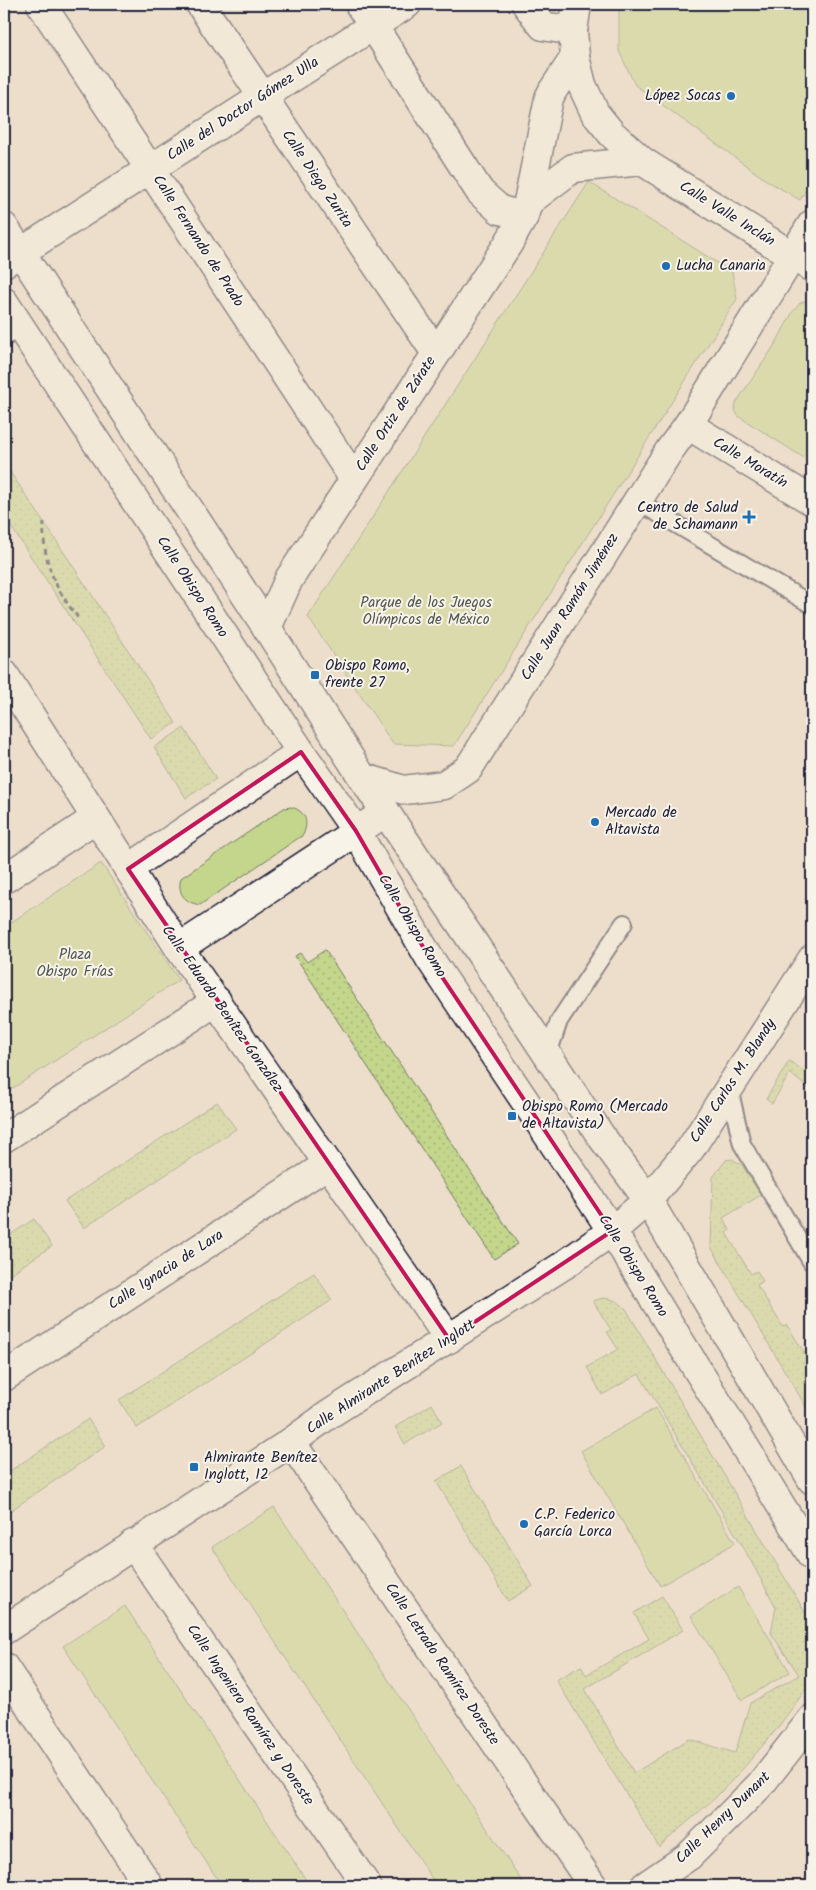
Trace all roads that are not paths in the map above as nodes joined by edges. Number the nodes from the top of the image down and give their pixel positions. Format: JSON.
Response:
{"nodes":[{"id":1,"x":41,"y":4,"type":"edge"},
{"id":2,"x":200,"y":4,"type":"edge"},
{"id":3,"x":407,"y":4,"type":"edge"},
{"id":4,"x":526,"y":4,"type":"edge"},
{"id":5,"x":578,"y":4,"type":"edge"},
{"id":6,"x":366,"y":15,"type":"edge"},
{"id":7,"x":573,"y":31,"type":"junction"},
{"id":8,"x":576,"y":57,"type":"junction"},
{"id":9,"x":262,"y":97,"type":"junction"},
{"id":10,"x":642,"y":161,"type":"junction"},
{"id":11,"x":150,"y":169,"type":"junction"},
{"id":12,"x":526,"y":209,"type":"junction"},
{"id":13,"x":812,"y":224,"type":"edge"},
{"id":14,"x":4,"y":227,"type":"edge"},
{"id":15,"x":12,"y":258,"type":"edge"},
{"id":16,"x":802,"y":261,"type":"edge"},
{"id":17,"x":4,"y":302,"type":"edge"},
{"id":18,"x":12,"y":332,"type":"edge"},
{"id":19,"x":436,"y":353,"type":"junction"},
{"id":20,"x":688,"y":426,"type":"junction"},
{"id":21,"x":354,"y":479,"type":"junction"},
{"id":22,"x":637,"y":501,"type":"junction"},
{"id":23,"x":812,"y":501,"type":"edge"},
{"id":24,"x":812,"y":605,"type":"edge"},
{"id":25,"x":267,"y":628,"type":"junction"},
{"id":26,"x":4,"y":674,"type":"edge"},
{"id":27,"x":301,"y":752,"type":"junction"},
{"id":28,"x":362,"y":777,"type":"junction"},
{"id":29,"x":386,"y":812,"type":"junction"},
{"id":30,"x":96,"y":818,"type":"junction"},
{"id":31,"x":356,"y":831,"type":"junction"},
{"id":32,"x":128,"y":869,"type":"junction"},
{"id":33,"x":4,"y":879,"type":"edge"},
{"id":34,"x":624,"y":923,"type":"dead end"},
{"id":35,"x":179,"y":948,"type":"junction"},
{"id":36,"x":812,"y":959,"type":"edge"},
{"id":37,"x":217,"y":1001,"type":"junction"},
{"id":38,"x":548,"y":1054,"type":"junction"},
{"id":39,"x":729,"y":1088,"type":"junction"},
{"id":40,"x":4,"y":1138,"type":"edge"},
{"id":41,"x":328,"y":1164,"type":"junction"},
{"id":42,"x":648,"y":1200,"type":"junction"},
{"id":43,"x":612,"y":1231,"type":"junction"},
{"id":44,"x":812,"y":1263,"type":"edge"},
{"id":45,"x":449,"y":1339,"type":"junction"},
{"id":46,"x":4,"y":1377,"type":"edge"},
{"id":47,"x":291,"y":1442,"type":"junction"},
{"id":48,"x":804,"y":1451,"type":"edge"},
{"id":49,"x":812,"y":1480,"type":"edge"},
{"id":50,"x":133,"y":1544,"type":"junction"},
{"id":51,"x":812,"y":1556,"type":"edge"},
{"id":52,"x":4,"y":1630,"type":"edge"},
{"id":53,"x":4,"y":1667,"type":"edge"},
{"id":54,"x":812,"y":1719,"type":"edge"},
{"id":55,"x":149,"y":1886,"type":"edge"},
{"id":56,"x":367,"y":1886,"type":"edge"},
{"id":57,"x":593,"y":1886,"type":"edge"},
{"id":58,"x":645,"y":1886,"type":"edge"}],
"edges":[{"from":1,"to":11,"type":"street","name":"Calle Fernando de Prado"},
{"from":2,"to":9,"type":"street","name":"Calle Diego Zurita"},
{"from":3,"to":6,"type":"street","name":"Calle del Doctor Gómez Ulla"},
{"from":4,"to":7,"type":"street"},
{"from":5,"to":7,"type":"street"},
{"from":6,"to":9,"type":"street","name":"Calle del Doctor Gómez Ulla"},
{"from":6,"to":12,"type":"street"},
{"from":7,"to":8,"type":"street"},
{"from":8,"to":10,"type":"street"},
{"from":8,"to":12,"type":"street","name":"Calle Ortiz de Zárate"},
{"from":9,"to":11,"type":"street","name":"Calle del Doctor Gómez Ulla"},
{"from":9,"to":19,"type":"street","name":"Calle Diego Zurita"},
{"from":10,"to":12,"type":"street","name":"Calle Ortiz de Zárate"},
{"from":10,"to":16,"type":"street","name":"Calle Valle Inclán"},
{"from":11,"to":15,"type":"street","name":"Calle del Doctor Gómez Ulla"},
{"from":11,"to":21,"type":"street","name":"Calle Fernando de Prado"},
{"from":12,"to":19,"type":"street","name":"Calle Ortiz de Zárate"},
{"from":13,"to":16,"type":"street","name":"Calle Juan Ramón Jiménez"},
{"from":14,"to":15,"type":"street"},
{"from":15,"to":25,"type":"street"},
{"from":16,"to":20,"type":"street","name":"Calle Juan Ramón Jiménez"},
{"from":17,"to":18,"type":"street","name":"Calle Obispo Romo"},
{"from":18,"to":27,"type":"street","name":"Calle Obispo Romo"},
{"from":19,"to":21,"type":"street","name":"Calle Ortiz de Zárate"},
{"from":20,"to":22,"type":"street","name":"Calle Juan Ramón Jiménez"},
{"from":20,"to":23,"type":"street","name":"Calle Moratín"},
{"from":21,"to":25,"type":"street","name":"Calle Ortiz de Zárate"},
{"from":22,"to":24,"type":"lane"},
{"from":22,"to":28,"type":"street","name":"Calle Juan Ramón Jiménez"},
{"from":25,"to":28,"type":"street"},
{"from":26,"to":30,"type":"street","name":"Calle Eduardo Benítez González"},
{"from":27,"to":31,"type":"street","name":"Calle Obispo Romo"},
{"from":27,"to":32,"type":"street"},
{"from":28,"to":29,"type":"street"},
{"from":29,"to":31,"type":"street"},
{"from":29,"to":38,"type":"street"},
{"from":30,"to":32,"type":"street","name":"Calle Eduardo Benítez González"},
{"from":30,"to":33,"type":"street"},
{"from":31,"to":35,"type":"street"},
{"from":31,"to":43,"type":"street","name":"Calle Obispo Romo"},
{"from":32,"to":35,"type":"street","name":"Calle Eduardo Benítez González"},
{"from":34,"to":38,"type":"lane"},
{"from":35,"to":37,"type":"street","name":"Calle Eduardo Benítez González"},
{"from":36,"to":39,"type":"street","name":"Calle Carlos M. Blandy"},
{"from":37,"to":40,"type":"street"},
{"from":37,"to":41,"type":"street","name":"Calle Eduardo Benítez González"},
{"from":38,"to":42,"type":"street"},
{"from":39,"to":42,"type":"street","name":"Calle Carlos M. Blandy"},
{"from":39,"to":44,"type":"lane"},
{"from":41,"to":45,"type":"street","name":"Calle Eduardo Benítez González"},
{"from":41,"to":46,"type":"street","name":"Calle Ignacia de Lara"},
{"from":42,"to":43,"type":"street","name":"Calle Almirante Benítez Inglott"},
{"from":42,"to":48,"type":"street"},
{"from":43,"to":45,"type":"street","name":"Calle Almirante Benítez Inglott"},
{"from":43,"to":51,"type":"street","name":"Calle Obispo Romo"},
{"from":45,"to":47,"type":"street","name":"Calle Almirante Benítez Inglott"},
{"from":47,"to":50,"type":"street","name":"Calle Almirante Benítez Inglott"},
{"from":47,"to":57,"type":"street","name":"Calle Letrado Ramírez Doreste"},
{"from":48,"to":49,"type":"street"},
{"from":50,"to":52,"type":"street","name":"Calle Almirante Benítez Inglott"},
{"from":50,"to":56,"type":"street","name":"Calle Ingeniero Ramírez y Doreste"},
{"from":53,"to":55,"type":"street"},
{"from":54,"to":58,"type":"street","name":"Calle Henry Dunant"}]}
